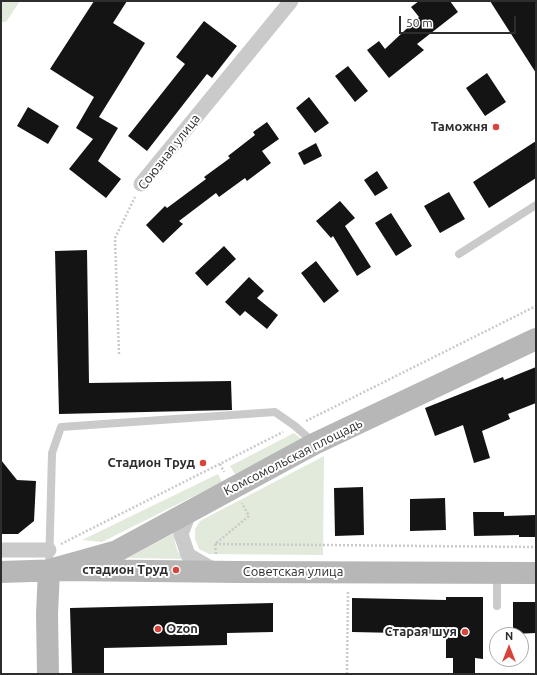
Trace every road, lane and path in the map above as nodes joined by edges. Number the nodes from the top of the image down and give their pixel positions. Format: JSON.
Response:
{"nodes":[{"id":1,"x":292,"y":1,"type":"edge"},
{"id":2,"x":141,"y":184,"type":"joint"},
{"id":3,"x":536,"y":205,"type":"edge"},
{"id":4,"x":459,"y":254,"type":"dead end"},
{"id":5,"x":536,"y":339,"type":"edge"},
{"id":6,"x":119,"y":354,"type":"dead end"},
{"id":7,"x":314,"y":444,"type":"junction"},
{"id":8,"x":190,"y":511,"type":"junction"},
{"id":9,"x":249,"y":516,"type":"dead end"},
{"id":10,"x":215,"y":544,"type":"junction"},
{"id":11,"x":536,"y":547,"type":"edge"},
{"id":12,"x":1,"y":550,"type":"edge"},
{"id":13,"x":49,"y":560,"type":"junction"},
{"id":14,"x":217,"y":571,"type":"junction"},
{"id":15,"x":1,"y":572,"type":"edge"},
{"id":16,"x":497,"y":572,"type":"junction"},
{"id":17,"x":536,"y":573,"type":"edge"},
{"id":18,"x":348,"y":586,"type":"dead end"},
{"id":19,"x":497,"y":606,"type":"dead end"},
{"id":20,"x":48,"y":674,"type":"edge"},
{"id":21,"x":348,"y":674,"type":"edge"}],
"edges":[{"from":1,"to":2,"type":"street","name":"Союзная улица"},
{"from":2,"to":6,"type":"path","name":"Союзная улица"},
{"from":3,"to":4,"type":"lane"},
{"from":5,"to":7,"type":"street","name":"Комсомольская площадь"},
{"from":7,"to":8,"type":"street","name":"Комсомольская площадь"},
{"from":7,"to":13,"type":"lane"},
{"from":8,"to":13,"type":"street","name":"Комсомольская площадь"},
{"from":8,"to":14,"type":"street"},
{"from":9,"to":10,"type":"path"},
{"from":10,"to":11,"type":"path"},
{"from":10,"to":14,"type":"path"},
{"from":12,"to":13,"type":"street"},
{"from":13,"to":14,"type":"street","name":"Советская улица"},
{"from":13,"to":15,"type":"street"},
{"from":13,"to":20,"type":"street"},
{"from":14,"to":16,"type":"street","name":"Советская улица"},
{"from":16,"to":17,"type":"street","name":"Советская улица"},
{"from":16,"to":19,"type":"lane"},
{"from":18,"to":21,"type":"path"}]}
